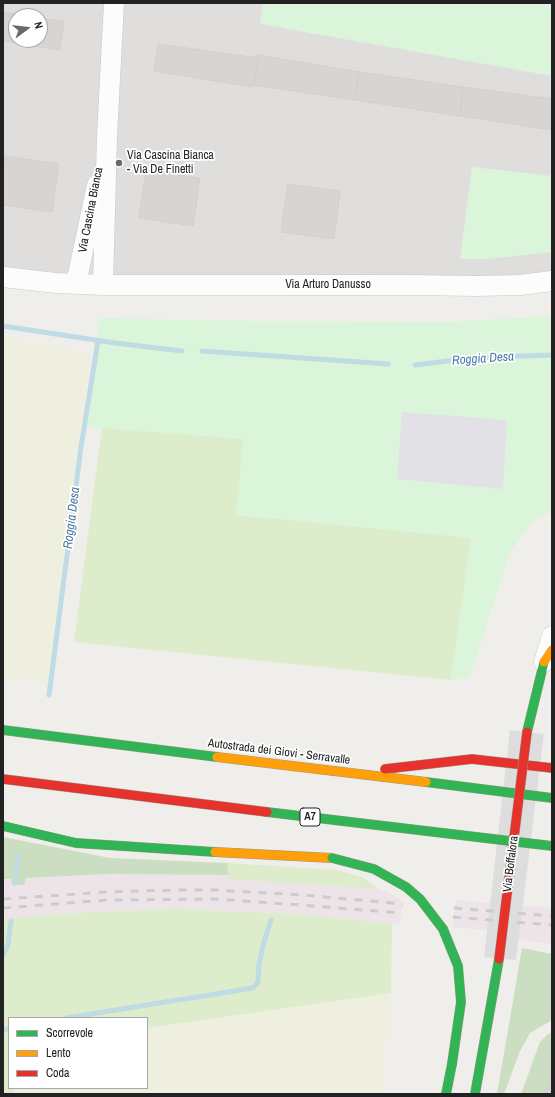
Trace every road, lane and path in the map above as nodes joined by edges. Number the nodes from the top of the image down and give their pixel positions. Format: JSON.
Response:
{"nodes":[{"id":1,"x":114,"y":3,"type":"edge"},
{"id":2,"x":107,"y":136,"type":"junction"},
{"id":3,"x":3,"y":277,"type":"edge"},
{"id":4,"x":552,"y":281,"type":"edge"},
{"id":5,"x":76,"y":284,"type":"junction"},
{"id":6,"x":103,"y":285,"type":"junction"},
{"id":7,"x":552,"y":636,"type":"edge"},
{"id":8,"x":548,"y":656,"type":"edge"},
{"id":9,"x":3,"y":730,"type":"edge"},
{"id":10,"x":552,"y":768,"type":"edge"},
{"id":11,"x":352,"y":773,"type":"junction"},
{"id":12,"x":3,"y":779,"type":"edge"},
{"id":13,"x":68,"y":788,"type":"junction"},
{"id":14,"x":10,"y":789,"type":"dead end"},
{"id":15,"x":552,"y":798,"type":"edge"},
{"id":16,"x":3,"y":826,"type":"edge"},
{"id":17,"x":552,"y":846,"type":"edge"},
{"id":18,"x":446,"y":1094,"type":"edge"},
{"id":19,"x":475,"y":1094,"type":"edge"}],
"edges":[{"from":1,"to":2,"type":"street","name":"Via Cascina Bianca"},
{"from":2,"to":5,"type":"street","name":"Via Cascina Bianca"},
{"from":2,"to":6,"type":"street","name":"Via Cascina Bianca"},
{"from":3,"to":5,"type":"street","name":"Via Arturo Danusso"},
{"from":4,"to":6,"type":"street","name":"Via Arturo Danusso"},
{"from":5,"to":6,"type":"street","name":"Via Arturo Danusso"},
{"from":7,"to":8,"type":"street","name":"Via Boffalora"},
{"from":8,"to":19,"type":"main road","name":"Via Boffalora","bridge":true},
{"from":9,"to":11,"type":"main road","name":"Autostrada dei Giovi - Serravalle"},
{"from":10,"to":11,"type":"main road"},
{"from":11,"to":15,"type":"main road","name":"Autostrada dei Giovi - Serravalle"},
{"from":12,"to":13,"type":"main road","number":"A7"},
{"from":13,"to":14,"type":"main road"},
{"from":13,"to":17,"type":"main road","number":"A7"},
{"from":16,"to":18,"type":"main road","bridge":true}]}
